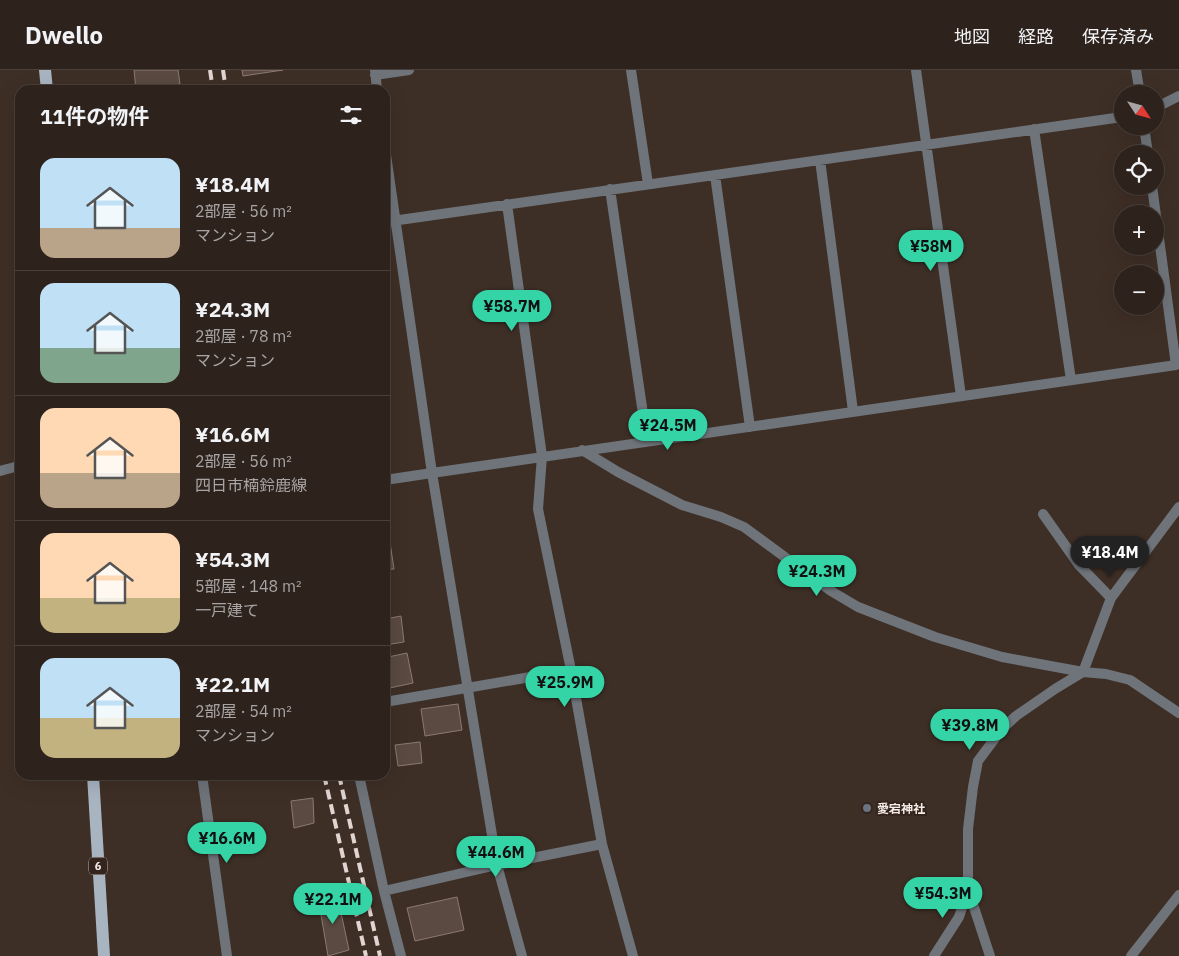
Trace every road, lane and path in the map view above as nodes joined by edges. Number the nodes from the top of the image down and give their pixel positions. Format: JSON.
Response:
{"nodes":[{"id":1,"x":46,"y":70,"type":"edge"},
{"id":2,"x":409,"y":70,"type":"edge"},
{"id":3,"x":631,"y":70,"type":"edge"},
{"id":4,"x":916,"y":70,"type":"edge"},
{"id":5,"x":1136,"y":70,"type":"edge"},
{"id":6,"x":375,"y":72,"type":"edge"},
{"id":7,"x":46,"y":85,"type":"edge"},
{"id":8,"x":376,"y":85,"type":"edge"},
{"id":9,"x":1138,"y":85,"type":"edge"},
{"id":10,"x":1179,"y":96,"type":"edge"},
{"id":11,"x":1164,"y":104,"type":"edge"},
{"id":12,"x":1114,"y":118,"type":"edge"},
{"id":13,"x":1034,"y":129,"type":"junction"},
{"id":14,"x":926,"y":144,"type":"junction"},
{"id":15,"x":820,"y":160,"type":"junction"},
{"id":16,"x":715,"y":175,"type":"junction"},
{"id":17,"x":648,"y":184,"type":"junction"},
{"id":18,"x":610,"y":189,"type":"junction"},
{"id":19,"x":1153,"y":195,"type":"edge"},
{"id":20,"x":507,"y":204,"type":"junction"},
{"id":21,"x":390,"y":221,"type":"edge"},
{"id":22,"x":1071,"y":380,"type":"junction"},
{"id":23,"x":961,"y":396,"type":"junction"},
{"id":24,"x":853,"y":411,"type":"junction"},
{"id":25,"x":750,"y":427,"type":"junction"},
{"id":26,"x":647,"y":441,"type":"junction"},
{"id":27,"x":582,"y":450,"type":"junction"},
{"id":28,"x":542,"y":456,"type":"junction"},
{"id":29,"x":15,"y":467,"type":"edge"},
{"id":30,"x":0,"y":471,"type":"edge"},
{"id":31,"x":432,"y":472,"type":"junction"},
{"id":32,"x":390,"y":479,"type":"edge"},
{"id":33,"x":1179,"y":507,"type":"edge"},
{"id":34,"x":1042,"y":514,"type":"dead end"},
{"id":35,"x":1111,"y":598,"type":"junction"},
{"id":36,"x":571,"y":670,"type":"junction"},
{"id":37,"x":1082,"y":672,"type":"junction"},
{"id":38,"x":467,"y":688,"type":"junction"},
{"id":39,"x":390,"y":701,"type":"edge"},
{"id":40,"x":1177,"y":708,"type":"edge"},
{"id":41,"x":92,"y":780,"type":"edge"},
{"id":42,"x":203,"y":780,"type":"edge"},
{"id":43,"x":359,"y":780,"type":"edge"},
{"id":44,"x":602,"y":844,"type":"junction"},
{"id":45,"x":497,"y":865,"type":"junction"},
{"id":46,"x":968,"y":889,"type":"junction"},
{"id":47,"x":384,"y":891,"type":"junction"},
{"id":48,"x":1179,"y":896,"type":"edge"},
{"id":49,"x":104,"y":956,"type":"edge"},
{"id":50,"x":227,"y":956,"type":"edge"},
{"id":51,"x":401,"y":956,"type":"edge"},
{"id":52,"x":522,"y":956,"type":"edge"},
{"id":53,"x":633,"y":956,"type":"edge"},
{"id":54,"x":934,"y":956,"type":"edge"},
{"id":55,"x":990,"y":956,"type":"edge"},
{"id":56,"x":1130,"y":956,"type":"edge"}],
"edges":[{"from":1,"to":7,"type":"main road"},
{"from":2,"to":6,"type":"street"},
{"from":3,"to":17,"type":"street"},
{"from":4,"to":14,"type":"street"},
{"from":5,"to":9,"type":"street"},
{"from":6,"to":8,"type":"street"},
{"from":10,"to":11,"type":"street"},
{"from":12,"to":13,"type":"street"},
{"from":13,"to":14,"type":"street"},
{"from":13,"to":22,"type":"street"},
{"from":14,"to":15,"type":"street"},
{"from":14,"to":23,"type":"street"},
{"from":15,"to":16,"type":"street"},
{"from":15,"to":24,"type":"street"},
{"from":16,"to":17,"type":"street"},
{"from":16,"to":25,"type":"street"},
{"from":17,"to":18,"type":"street"},
{"from":18,"to":20,"type":"street"},
{"from":18,"to":26,"type":"street"},
{"from":19,"to":22,"type":"street"},
{"from":20,"to":21,"type":"street"},
{"from":20,"to":28,"type":"street"},
{"from":21,"to":31,"type":"street"},
{"from":22,"to":23,"type":"street"},
{"from":23,"to":24,"type":"street"},
{"from":24,"to":25,"type":"street"},
{"from":25,"to":26,"type":"street"},
{"from":26,"to":27,"type":"street"},
{"from":27,"to":28,"type":"street"},
{"from":27,"to":37,"type":"street"},
{"from":28,"to":31,"type":"street"},
{"from":28,"to":36,"type":"street"},
{"from":29,"to":30,"type":"street"},
{"from":31,"to":32,"type":"street"},
{"from":31,"to":38,"type":"street"},
{"from":33,"to":35,"type":"street"},
{"from":34,"to":35,"type":"street"},
{"from":35,"to":37,"type":"street"},
{"from":36,"to":38,"type":"street"},
{"from":36,"to":44,"type":"street"},
{"from":37,"to":40,"type":"street"},
{"from":37,"to":46,"type":"street"},
{"from":38,"to":39,"type":"street"},
{"from":38,"to":45,"type":"street"},
{"from":41,"to":49,"type":"main road","number":"6"},
{"from":42,"to":50,"type":"street"},
{"from":43,"to":47,"type":"street"},
{"from":44,"to":45,"type":"street"},
{"from":44,"to":53,"type":"street"},
{"from":45,"to":47,"type":"street"},
{"from":45,"to":52,"type":"street"},
{"from":46,"to":54,"type":"street"},
{"from":46,"to":55,"type":"street"},
{"from":47,"to":51,"type":"street"},
{"from":48,"to":56,"type":"street"}]}
